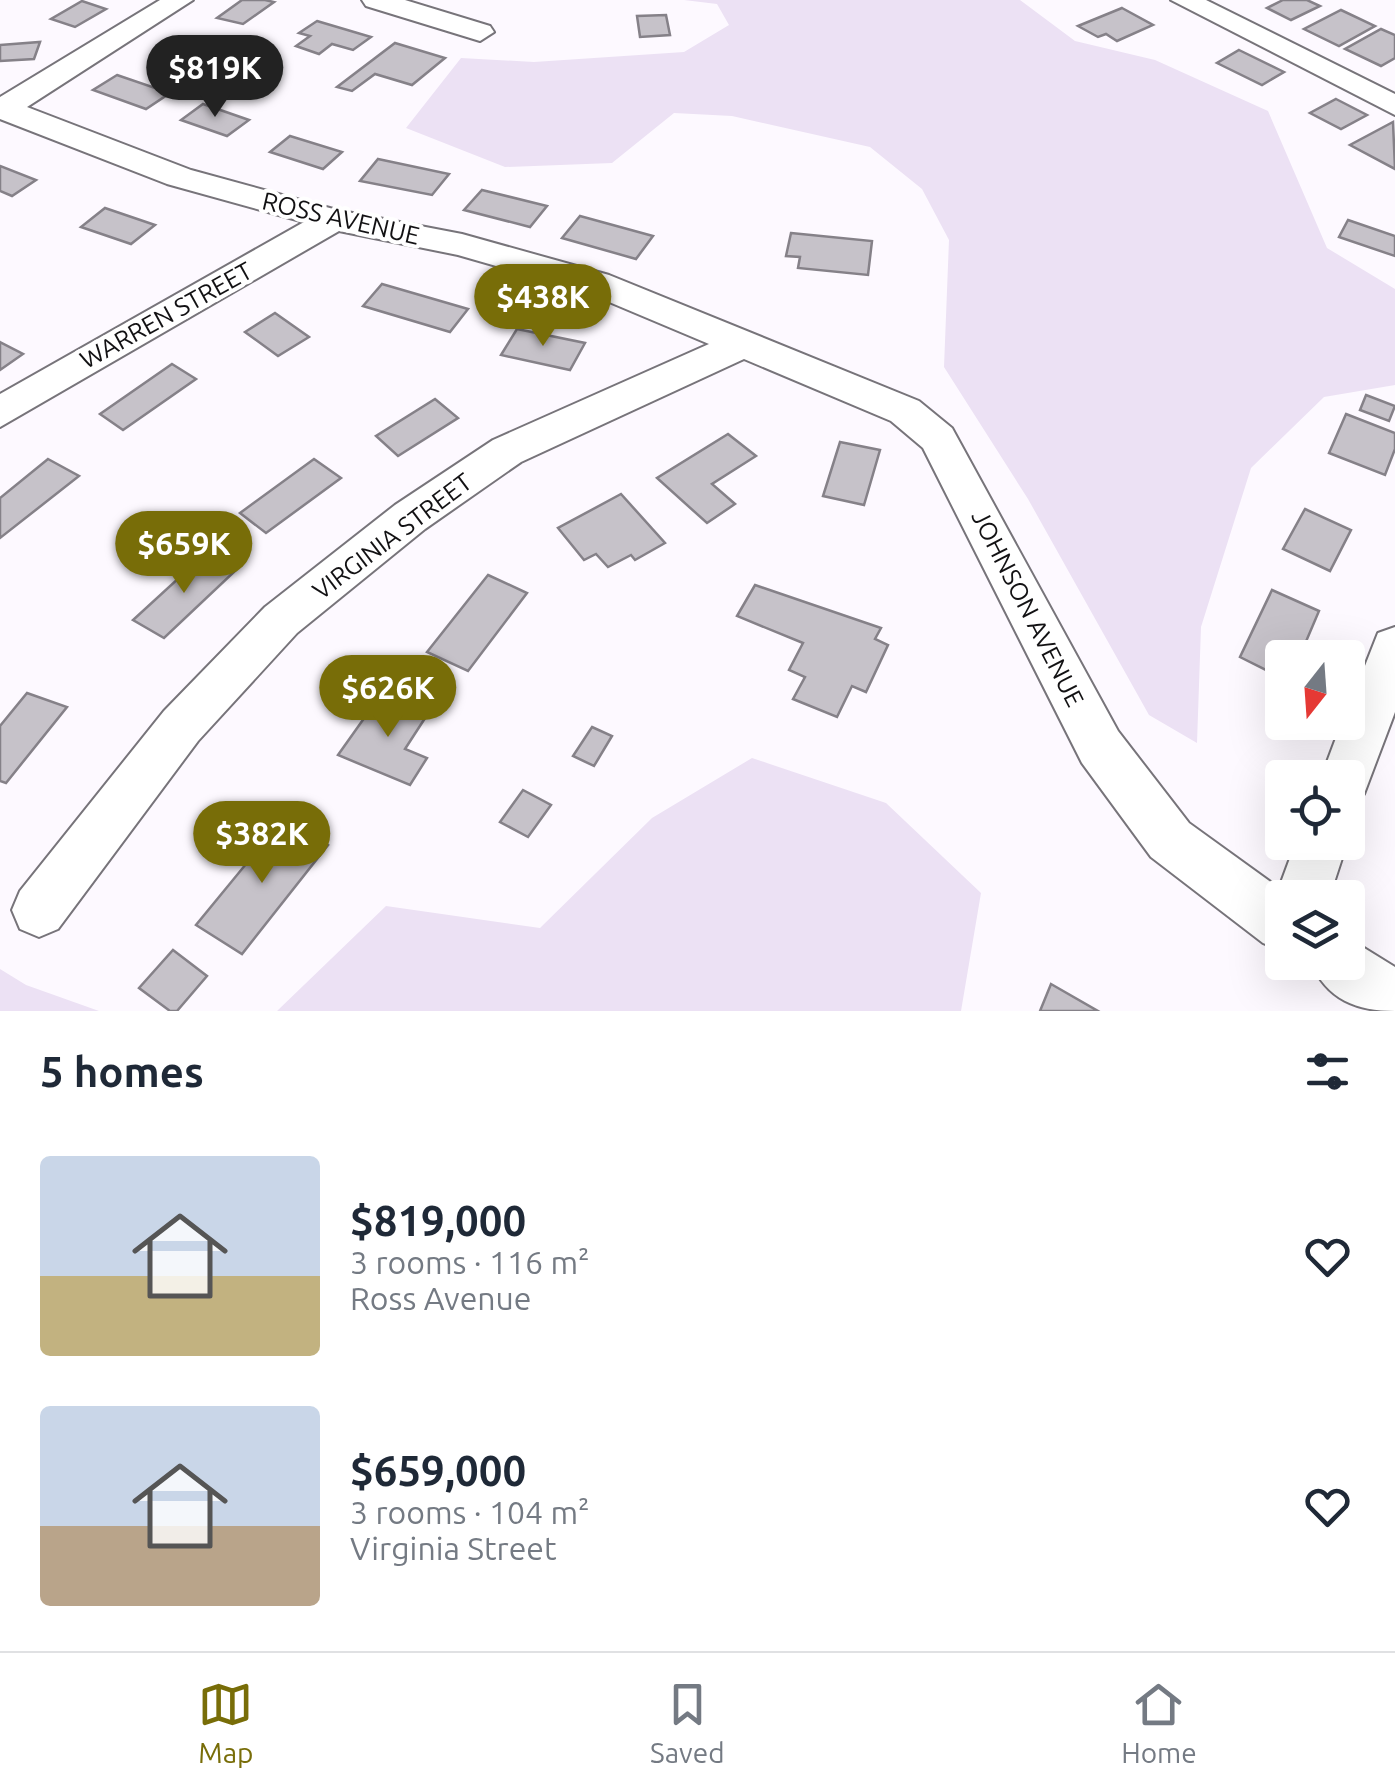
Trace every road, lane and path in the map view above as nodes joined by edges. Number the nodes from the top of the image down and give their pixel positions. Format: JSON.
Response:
{"nodes":[{"id":1,"x":179,"y":0,"type":"edge"},
{"id":2,"x":376,"y":0,"type":"edge"},
{"id":3,"x":1203,"y":4,"type":"edge"},
{"id":4,"x":480,"y":32,"type":"dead end"},
{"id":5,"x":1395,"y":106,"type":"edge"},
{"id":6,"x":1,"y":108,"type":"edge"},
{"id":7,"x":334,"y":220,"type":"junction"},
{"id":8,"x":738,"y":346,"type":"junction"},
{"id":9,"x":0,"y":413,"type":"edge"},
{"id":10,"x":1395,"y":647,"type":"edge"},
{"id":11,"x":1353,"y":760,"type":"edge"},
{"id":12,"x":39,"y":910,"type":"dead end"},
{"id":13,"x":1265,"y":911,"type":"edge"},
{"id":14,"x":1365,"y":980,"type":"edge"},
{"id":15,"x":1395,"y":1001,"type":"edge"}],
"edges":[{"from":1,"to":6,"type":"street"},
{"from":2,"to":4,"type":"street"},
{"from":3,"to":5,"type":"street"},
{"from":6,"to":7,"type":"street","name":"ROSS AVENUE"},
{"from":7,"to":8,"type":"street","name":"ROSS AVENUE"},
{"from":7,"to":9,"type":"street","name":"WARREN STREET"},
{"from":8,"to":12,"type":"street","name":"VIRGINIA STREET"},
{"from":8,"to":13,"type":"street","name":"JOHNSON AVENUE"},
{"from":10,"to":11,"type":"street"},
{"from":14,"to":15,"type":"street"}]}
